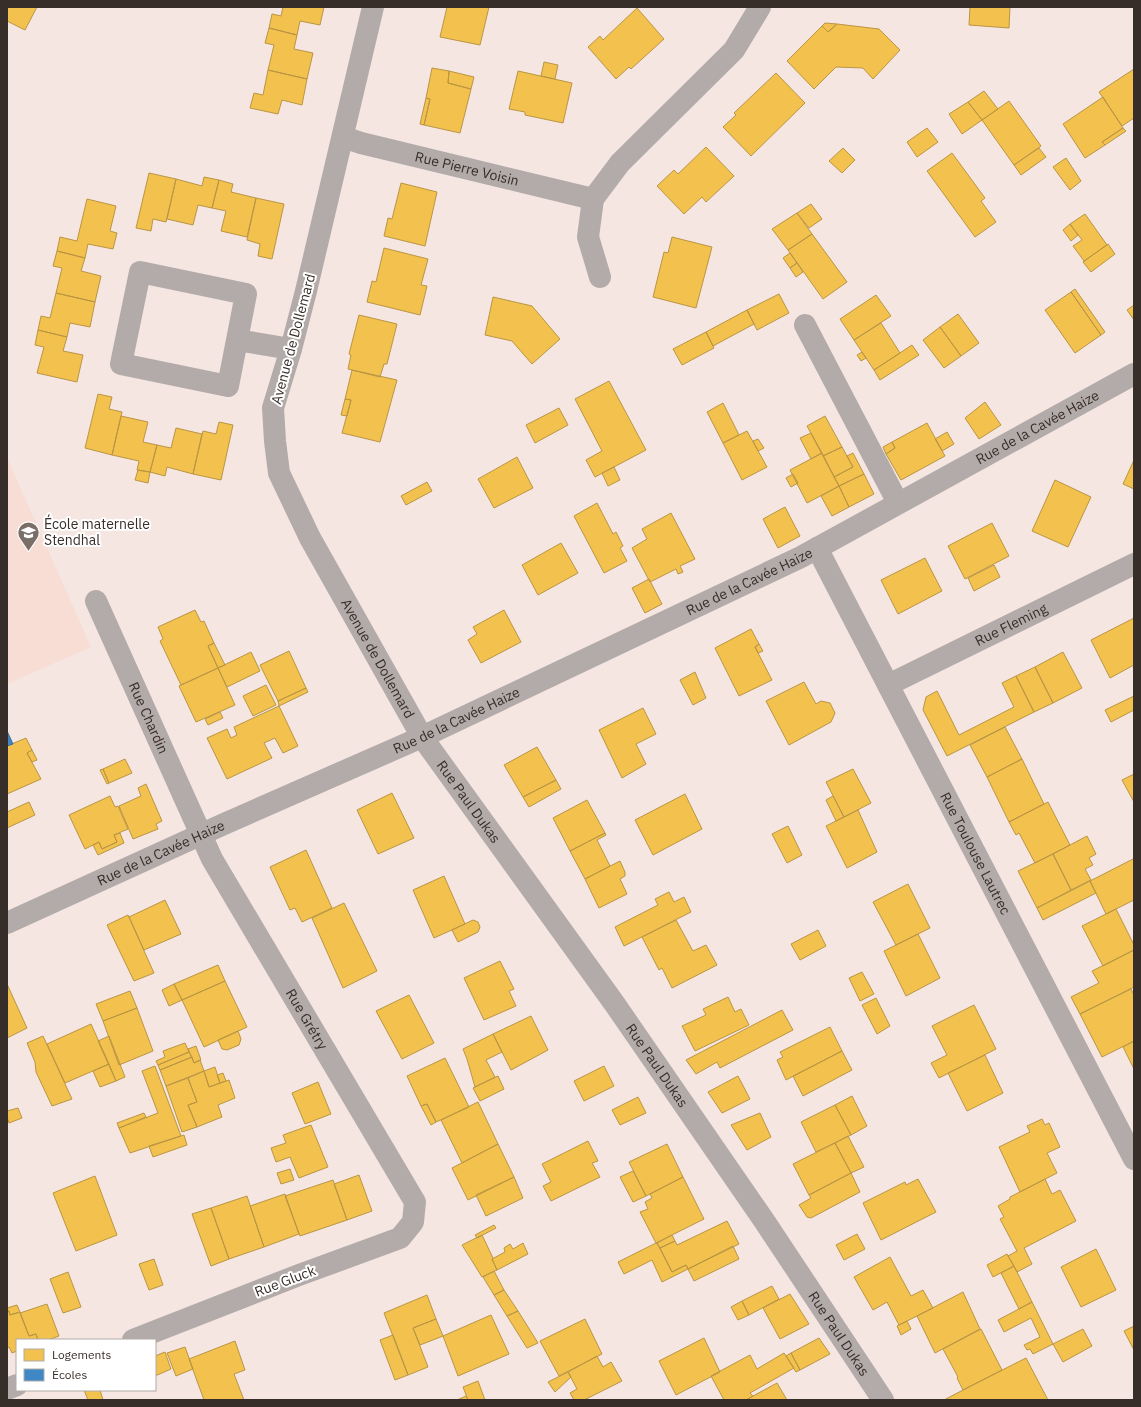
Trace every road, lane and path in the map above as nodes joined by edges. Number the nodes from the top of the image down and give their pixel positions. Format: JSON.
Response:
{"nodes":[{"id":1,"x":373,"y":7,"type":"edge"},
{"id":2,"x":760,"y":7,"type":"edge"},
{"id":3,"x":342,"y":137,"type":"junction"},
{"id":4,"x":593,"y":199,"type":"junction"},
{"id":5,"x":600,"y":277,"type":"dead end"},
{"id":6,"x":805,"y":325,"type":"dead end"},
{"id":7,"x":237,"y":340,"type":"junction"},
{"id":8,"x":291,"y":349,"type":"junction"},
{"id":9,"x":1134,"y":374,"type":"edge"},
{"id":10,"x":898,"y":503,"type":"junction"},
{"id":11,"x":817,"y":548,"type":"junction"},
{"id":12,"x":1134,"y":564,"type":"edge"},
{"id":13,"x":96,"y":601,"type":"dead end"},
{"id":14,"x":888,"y":685,"type":"junction"},
{"id":15,"x":422,"y":737,"type":"junction"},
{"id":16,"x":201,"y":835,"type":"junction"},
{"id":17,"x":7,"y":923,"type":"edge"},
{"id":18,"x":1134,"y":1158,"type":"edge"},
{"id":19,"x":415,"y":1202,"type":"joint"},
{"id":20,"x":136,"y":1339,"type":"edge"},
{"id":21,"x":883,"y":1400,"type":"edge"}],
"edges":[{"from":1,"to":3,"type":"street","name":"Avenue de Dollemard"},
{"from":2,"to":4,"type":"street"},
{"from":3,"to":4,"type":"street","name":"Rue Pierre Voisin"},
{"from":3,"to":8,"type":"street","name":"Avenue de Dollemard"},
{"from":4,"to":5,"type":"street"},
{"from":6,"to":10,"type":"street"},
{"from":7,"to":7,"type":"street"},
{"from":7,"to":8,"type":"street"},
{"from":8,"to":15,"type":"street","name":"Avenue de Dollemard"},
{"from":9,"to":10,"type":"street","name":"Rue de la Cavée Haize"},
{"from":10,"to":11,"type":"street","name":"Rue de la Cavée Haize"},
{"from":11,"to":14,"type":"street","name":"Rue Toulouse Lautrec"},
{"from":11,"to":15,"type":"street","name":"Rue de la Cavée Haize"},
{"from":12,"to":14,"type":"street","name":"Rue Fleming"},
{"from":13,"to":16,"type":"street","name":"Rue Chardin"},
{"from":14,"to":18,"type":"street","name":"Rue Toulouse Lautrec"},
{"from":15,"to":16,"type":"street","name":"Rue de la Cavée Haize"},
{"from":15,"to":21,"type":"street","name":"Rue Paul Dukas"},
{"from":16,"to":17,"type":"street","name":"Rue de la Cavée Haize"},
{"from":16,"to":19,"type":"street","name":"Rue Grétry"},
{"from":19,"to":20,"type":"street","name":"Rue Gluck"}]}
